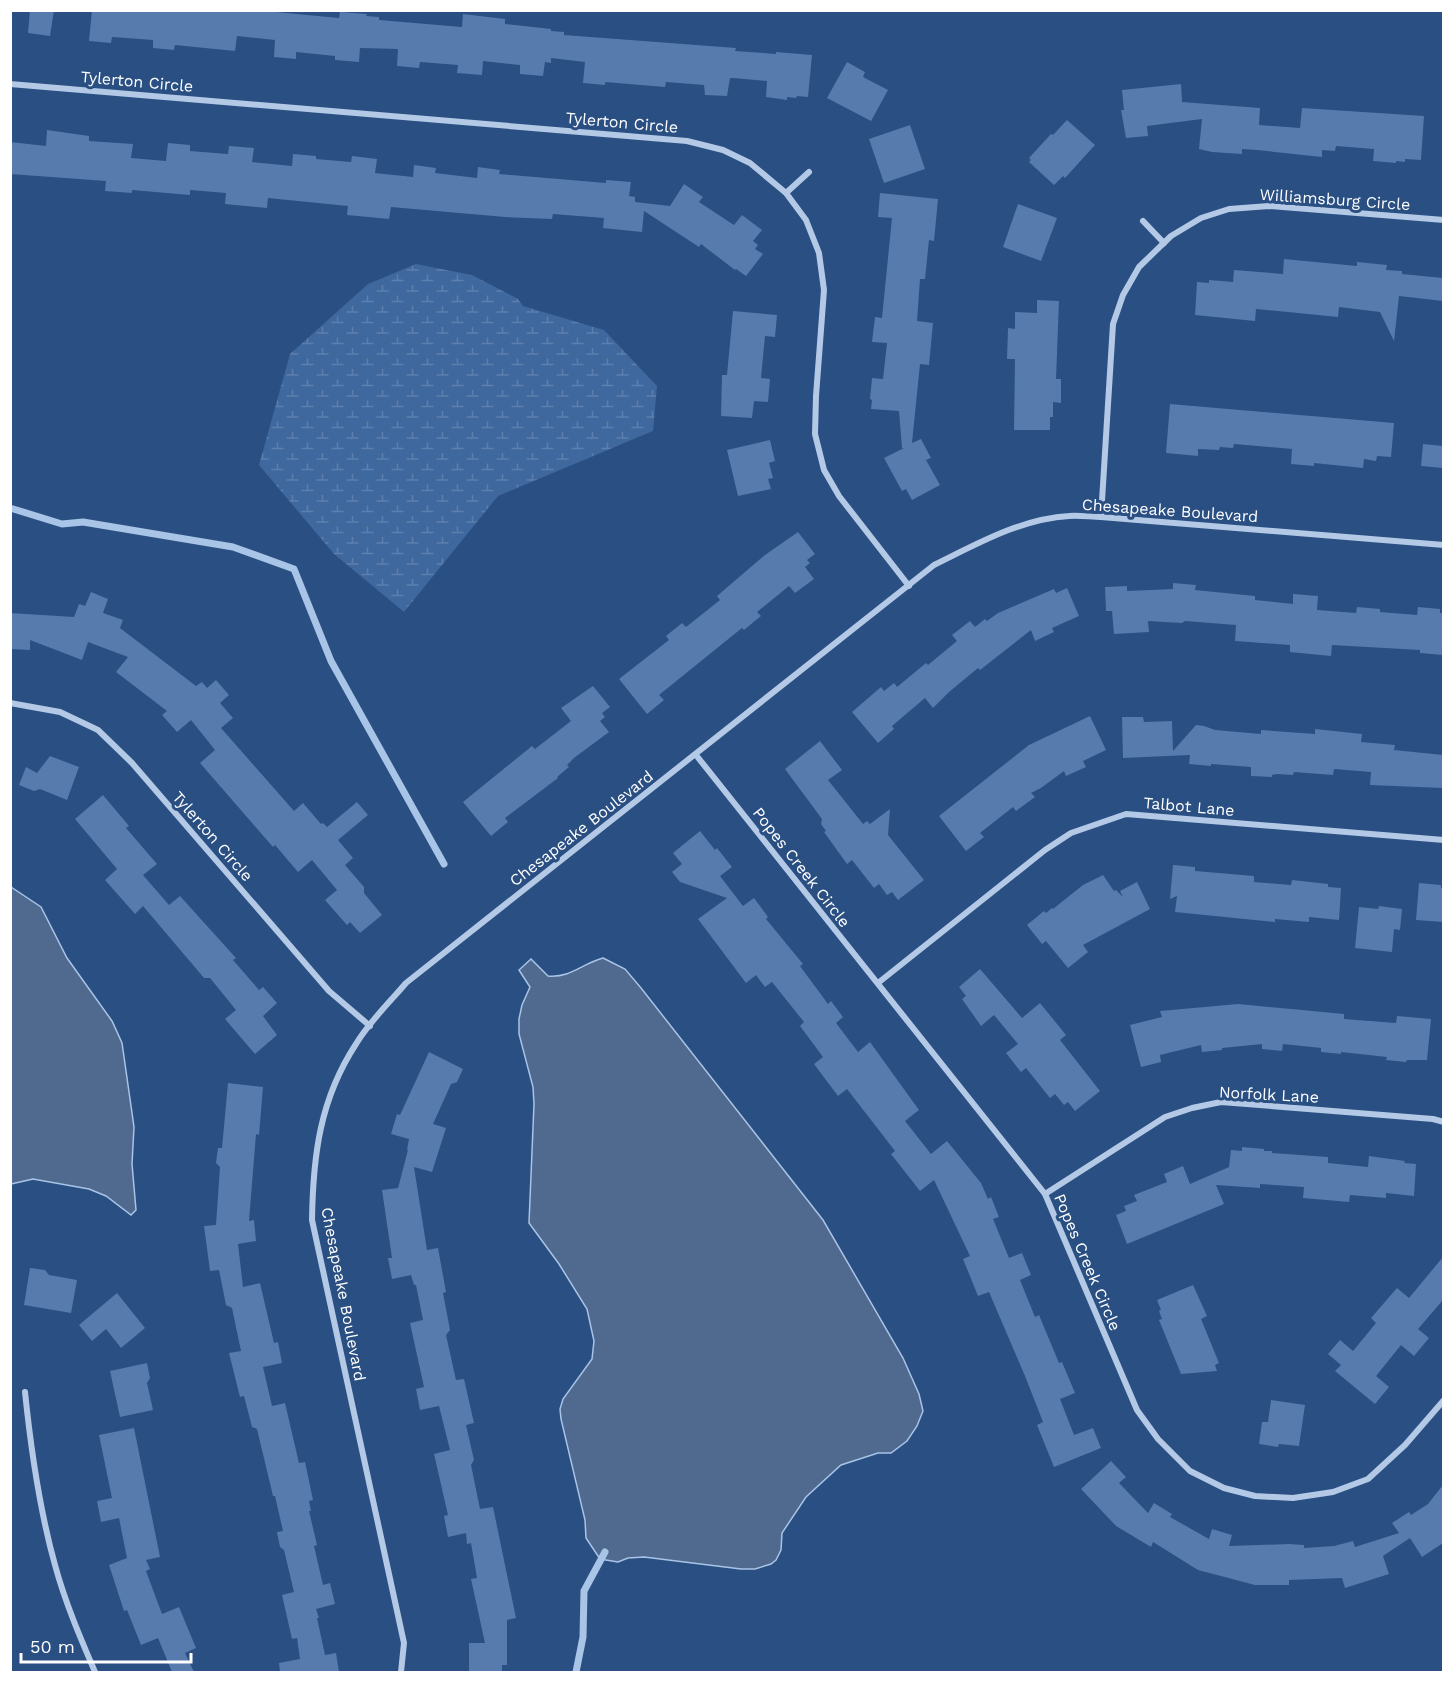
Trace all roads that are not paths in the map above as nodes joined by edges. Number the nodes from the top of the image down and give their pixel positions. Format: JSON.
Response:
{"nodes":[{"id":1,"x":10,"y":84,"type":"edge"},
{"id":2,"x":809,"y":172,"type":"dead end"},
{"id":3,"x":786,"y":193,"type":"junction"},
{"id":4,"x":1443,"y":220,"type":"edge"},
{"id":5,"x":1143,"y":221,"type":"dead end"},
{"id":6,"x":1164,"y":243,"type":"junction"},
{"id":7,"x":1101,"y":517,"type":"junction"},
{"id":8,"x":1443,"y":545,"type":"edge"},
{"id":9,"x":909,"y":585,"type":"junction"},
{"id":10,"x":10,"y":703,"type":"edge"},
{"id":11,"x":696,"y":754,"type":"junction"},
{"id":12,"x":1443,"y":840,"type":"edge"},
{"id":13,"x":878,"y":983,"type":"junction"},
{"id":14,"x":370,"y":1026,"type":"junction"},
{"id":15,"x":1443,"y":1122,"type":"edge"},
{"id":16,"x":1045,"y":1194,"type":"junction"},
{"id":17,"x":25,"y":1392,"type":"dead end"},
{"id":18,"x":1443,"y":1400,"type":"edge"},
{"id":19,"x":95,"y":1672,"type":"edge"},
{"id":20,"x":401,"y":1672,"type":"edge"}],
"edges":[{"from":1,"to":3,"type":"street","name":"Tylerton Circle"},
{"from":2,"to":3,"type":"street"},
{"from":3,"to":9,"type":"street","name":"Tylerton Circle"},
{"from":4,"to":6,"type":"street","name":"Williamsburg Circle"},
{"from":5,"to":6,"type":"street"},
{"from":6,"to":7,"type":"street","name":"Williamsburg Circle"},
{"from":7,"to":8,"type":"street","name":"Chesapeake Boulevard"},
{"from":7,"to":9,"type":"street","name":"Chesapeake Boulevard"},
{"from":9,"to":11,"type":"street","name":"Chesapeake Boulevard"},
{"from":10,"to":14,"type":"street","name":"Tylerton Circle"},
{"from":11,"to":13,"type":"street","name":"Popes Creek Circle"},
{"from":11,"to":14,"type":"street","name":"Chesapeake Boulevard"},
{"from":12,"to":13,"type":"street","name":"Talbot Lane"},
{"from":13,"to":16,"type":"street","name":"Popes Creek Circle"},
{"from":14,"to":20,"type":"street","name":"Chesapeake Boulevard"},
{"from":15,"to":16,"type":"street","name":"Norfolk Lane"},
{"from":16,"to":18,"type":"street","name":"Popes Creek Circle"},
{"from":17,"to":19,"type":"street"}]}
